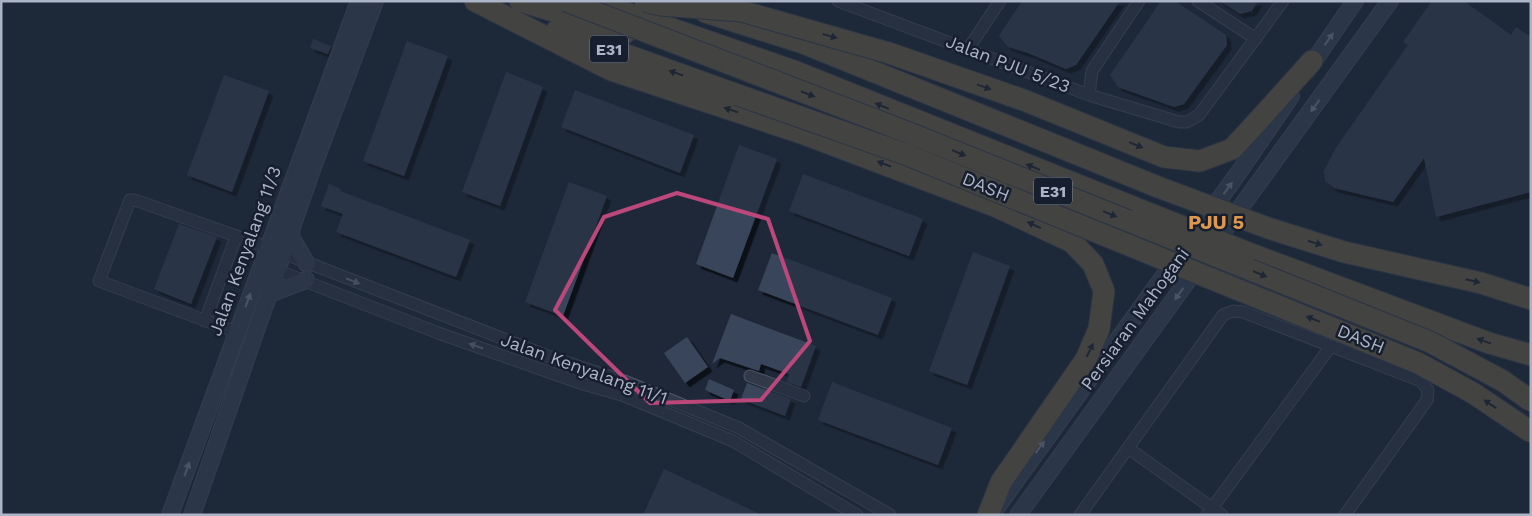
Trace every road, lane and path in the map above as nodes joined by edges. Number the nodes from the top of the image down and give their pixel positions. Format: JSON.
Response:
{"nodes":[{"id":1,"x":359,"y":1,"type":"edge"},
{"id":2,"x":375,"y":1,"type":"edge"},
{"id":3,"x":475,"y":1,"type":"edge"},
{"id":4,"x":480,"y":1,"type":"edge"},
{"id":5,"x":520,"y":1,"type":"edge"},
{"id":6,"x":566,"y":1,"type":"edge"},
{"id":7,"x":592,"y":1,"type":"edge"},
{"id":8,"x":645,"y":1,"type":"edge"},
{"id":9,"x":668,"y":1,"type":"edge"},
{"id":10,"x":838,"y":1,"type":"edge"},
{"id":11,"x":1000,"y":1,"type":"edge"},
{"id":12,"x":1139,"y":1,"type":"edge"},
{"id":13,"x":1198,"y":1,"type":"edge"},
{"id":14,"x":1283,"y":1,"type":"edge"},
{"id":15,"x":1355,"y":1,"type":"edge"},
{"id":16,"x":1390,"y":1,"type":"edge"},
{"id":17,"x":1256,"y":39,"type":"junction"},
{"id":18,"x":968,"y":49,"type":"junction"},
{"id":19,"x":1312,"y":62,"type":"junction"},
{"id":20,"x":794,"y":71,"type":"junction"},
{"id":21,"x":1089,"y":95,"type":"junction"},
{"id":22,"x":316,"y":138,"type":"junction"},
{"id":23,"x":291,"y":232,"type":"junction"},
{"id":24,"x":236,"y":237,"type":"junction"},
{"id":25,"x":267,"y":247,"type":"junction"},
{"id":26,"x":284,"y":254,"type":"junction"},
{"id":27,"x":261,"y":264,"type":"junction"},
{"id":28,"x":307,"y":264,"type":"junction"},
{"id":29,"x":278,"y":270,"type":"junction"},
{"id":30,"x":306,"y":280,"type":"junction"},
{"id":31,"x":269,"y":294,"type":"junction"},
{"id":32,"x":1531,"y":299,"type":"edge"},
{"id":33,"x":205,"y":321,"type":"junction"},
{"id":34,"x":236,"y":332,"type":"junction"},
{"id":35,"x":1331,"y":346,"type":"junction"},
{"id":36,"x":1531,"y":355,"type":"edge"},
{"id":37,"x":750,"y":376,"type":"dead end"},
{"id":38,"x":804,"y":396,"type":"dead end"},
{"id":39,"x":1531,"y":401,"type":"edge"},
{"id":40,"x":1531,"y":432,"type":"edge"},
{"id":41,"x":1128,"y":448,"type":"junction"},
{"id":42,"x":1214,"y":512,"type":"edge"},
{"id":43,"x":170,"y":515,"type":"edge"},
{"id":44,"x":192,"y":515,"type":"edge"},
{"id":45,"x":857,"y":515,"type":"edge"},
{"id":46,"x":890,"y":515,"type":"edge"},
{"id":47,"x":990,"y":515,"type":"edge"},
{"id":48,"x":1018,"y":515,"type":"edge"},
{"id":49,"x":1080,"y":515,"type":"edge"},
{"id":50,"x":1344,"y":515,"type":"edge"}],
"edges":[{"from":1,"to":22,"type":"main road","name":"Jalan Kenyalang 11/3"},
{"from":2,"to":22,"type":"main road","name":"Jalan Kenyalang 11/3"},
{"from":47,"to":3,"type":"highway","one_way":true},
{"from":40,"to":4,"type":"highway","name":"DASH","number":"E31","one_way":true,"bridge":true},
{"from":5,"to":20,"type":"highway"},
{"from":6,"to":39,"type":"highway","name":"DASH","number":"E31","one_way":true,"bridge":true},
{"from":7,"to":20,"type":"highway"},
{"from":8,"to":19,"type":"highway","one_way":true,"bridge":true},
{"from":9,"to":32,"type":"highway","one_way":true,"bridge":true},
{"from":10,"to":18,"type":"street","name":"Jalan PJU 5/23"},
{"from":11,"to":18,"type":"street"},
{"from":12,"to":21,"type":"street"},
{"from":13,"to":17,"type":"street"},
{"from":14,"to":17,"type":"street"},
{"from":19,"to":15,"type":"main road","name":"Persiaran Mahogani","one_way":true},
{"from":16,"to":48,"type":"main road","name":"Persiaran Mahogani","one_way":true},
{"from":17,"to":21,"type":"street","name":"Jalan PJU 5/23"},
{"from":18,"to":21,"type":"street","name":"Jalan PJU 5/23"},
{"from":47,"to":19,"type":"main road","name":"Persiaran Mahogani","one_way":true},
{"from":36,"to":20,"type":"highway","one_way":true,"bridge":true},
{"from":22,"to":23,"type":"main road","name":"Jalan Kenyalang 11/3"},
{"from":22,"to":25,"type":"main road","name":"Jalan Kenyalang 11/3"},
{"from":23,"to":26,"type":"main road","name":"Jalan Kenyalang 11/3"},
{"from":23,"to":28,"type":"main road"},
{"from":24,"to":25,"type":"street","name":"Jalan Kenyalang 11/1"},
{"from":24,"to":33,"type":"street"},
{"from":24,"to":33,"type":"street","name":"Jalan Kenyalang 11/1"},
{"from":25,"to":26,"type":"street","name":"Jalan Kenyalang 11/1"},
{"from":25,"to":27,"type":"main road","name":"Jalan Kenyalang 11/3"},
{"from":26,"to":28,"type":"street","name":"Jalan Kenyalang 11/1"},
{"from":26,"to":29,"type":"main road","name":"Jalan Kenyalang 11/3"},
{"from":27,"to":29,"type":"street","name":"Jalan Kenyalang 11/1"},
{"from":34,"to":27,"type":"main road","name":"Jalan Kenyalang 11/3","one_way":true},
{"from":28,"to":46,"type":"street","name":"Jalan Kenyalang 11/1","one_way":true},
{"from":29,"to":30,"type":"street","name":"Jalan Kenyalang 11/1"},
{"from":29,"to":31,"type":"main road","name":"Jalan Kenyalang 11/3"},
{"from":30,"to":31,"type":"main road"},
{"from":45,"to":30,"type":"street","name":"Jalan Kenyalang 11/1","one_way":true},
{"from":31,"to":44,"type":"main road","name":"Jalan Kenyalang 11/3"},
{"from":33,"to":34,"type":"street"},
{"from":43,"to":34,"type":"main road","name":"Jalan Kenyalang 11/3","one_way":true},
{"from":35,"to":41,"type":"street"},
{"from":35,"to":42,"type":"street"},
{"from":35,"to":50,"type":"street"},
{"from":37,"to":38,"type":"street"},
{"from":41,"to":42,"type":"street"},
{"from":41,"to":49,"type":"street"}]}
